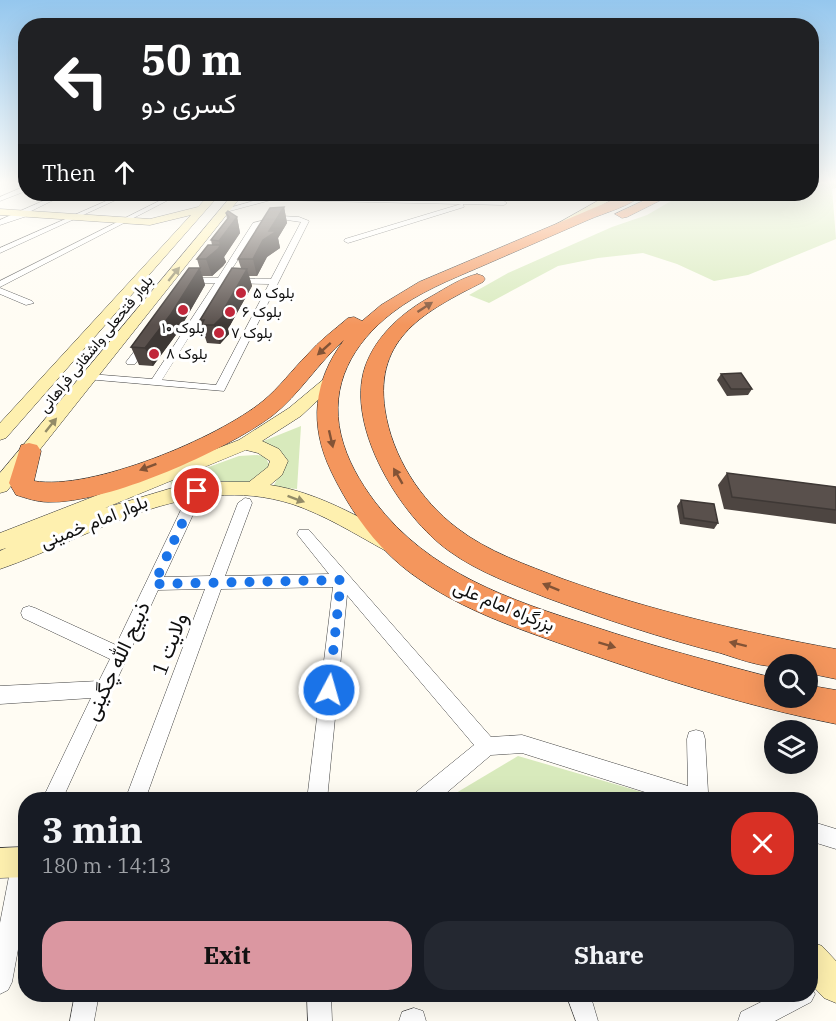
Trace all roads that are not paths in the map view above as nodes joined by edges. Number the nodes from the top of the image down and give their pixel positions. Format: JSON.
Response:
{"nodes":[{"id":1,"x":46,"y":230,"type":"edge"},
{"id":2,"x":107,"y":230,"type":"edge"},
{"id":3,"x":164,"y":230,"type":"edge"},
{"id":4,"x":184,"y":230,"type":"edge"},
{"id":5,"x":210,"y":230,"type":"edge"},
{"id":6,"x":253,"y":230,"type":"edge"},
{"id":7,"x":301,"y":230,"type":"edge"},
{"id":8,"x":384,"y":230,"type":"edge"},
{"id":9,"x":557,"y":230,"type":"edge"},
{"id":10,"x":562,"y":230,"type":"edge"},
{"id":11,"x":569,"y":230,"type":"edge"},
{"id":12,"x":177,"y":237,"type":"junction"},
{"id":13,"x":540,"y":240,"type":"junction"},
{"id":14,"x":348,"y":241,"type":"dead end"},
{"id":15,"x":0,"y":251,"type":"edge"},
{"id":16,"x":220,"y":281,"type":"junction"},
{"id":17,"x":274,"y":282,"type":"junction"},
{"id":18,"x":0,"y":284,"type":"edge"},
{"id":19,"x":425,"y":285,"type":"junction"},
{"id":20,"x":185,"y":289,"type":"edge"},
{"id":21,"x":0,"y":291,"type":"edge"},
{"id":22,"x":29,"y":303,"type":"dead end"},
{"id":23,"x":151,"y":335,"type":"edge"},
{"id":24,"x":131,"y":362,"type":"edge"},
{"id":25,"x":90,"y":377,"type":"junction"},
{"id":26,"x":330,"y":381,"type":"junction"},
{"id":27,"x":155,"y":383,"type":"junction"},
{"id":28,"x":0,"y":434,"type":"edge"},
{"id":29,"x":245,"y":444,"type":"junction"},
{"id":30,"x":29,"y":451,"type":"junction"},
{"id":31,"x":0,"y":486,"type":"edge"},
{"id":32,"x":197,"y":491,"type":"junction"},
{"id":33,"x":249,"y":496,"type":"junction"},
{"id":34,"x":303,"y":534,"type":"dead end"},
{"id":35,"x":0,"y":542,"type":"edge"},
{"id":36,"x":395,"y":546,"type":"junction"},
{"id":37,"x":0,"y":560,"type":"edge"},
{"id":38,"x":341,"y":580,"type":"junction"},
{"id":39,"x":217,"y":582,"type":"junction"},
{"id":40,"x":154,"y":584,"type":"junction"},
{"id":41,"x":28,"y":612,"type":"dead end"},
{"id":42,"x":119,"y":655,"type":"junction"},
{"id":43,"x":836,"y":664,"type":"edge"},
{"id":44,"x":103,"y":689,"type":"junction"},
{"id":45,"x":764,"y":691,"type":"edge"},
{"id":46,"x":0,"y":695,"type":"edge"},
{"id":47,"x":818,"y":704,"type":"edge"},
{"id":48,"x":836,"y":707,"type":"edge"},
{"id":49,"x":696,"y":739,"type":"dead end"},
{"id":50,"x":487,"y":746,"type":"junction"},
{"id":51,"x":56,"y":792,"type":"edge"},
{"id":52,"x":138,"y":792,"type":"edge"},
{"id":53,"x":319,"y":792,"type":"edge"},
{"id":54,"x":432,"y":792,"type":"edge"},
{"id":55,"x":678,"y":792,"type":"edge"},
{"id":56,"x":700,"y":792,"type":"edge"},
{"id":57,"x":818,"y":833,"type":"edge"},
{"id":58,"x":836,"y":838,"type":"edge"},
{"id":59,"x":18,"y":861,"type":"edge"},
{"id":60,"x":0,"y":982,"type":"edge"},
{"id":61,"x":86,"y":1002,"type":"edge"},
{"id":62,"x":319,"y":1002,"type":"edge"},
{"id":63,"x":581,"y":1002,"type":"edge"},
{"id":64,"x":783,"y":1002,"type":"edge"},
{"id":65,"x":587,"y":1019,"type":"dead end"},
{"id":66,"x":82,"y":1021,"type":"edge"},
{"id":67,"x":320,"y":1021,"type":"edge"},
{"id":68,"x":750,"y":1021,"type":"edge"}],
"edges":[{"from":1,"to":15,"type":"street"},
{"from":2,"to":18,"type":"street"},
{"from":3,"to":12,"type":"main road"},
{"from":4,"to":12,"type":"main road","name":"بلوار فتحعلی واشقانی فراهانی"},
{"from":25,"to":5,"type":"main road","name":"بلوار فتحعلی واشقانی فراهانی","one_way":true},
{"from":6,"to":16,"type":"street"},
{"from":7,"to":17,"type":"street"},
{"from":8,"to":14,"type":"street"},
{"from":9,"to":13,"type":"main road"},
{"from":10,"to":13,"type":"highway","name":"بزرگراه امام علی"},
{"from":11,"to":13,"type":"highway","name":"بزرگراه امام علی"},
{"from":12,"to":28,"type":"main road","name":"بلوار فتحعلی واشقانی فراهانی"},
{"from":13,"to":19,"type":"highway","name":"بزرگراه امام علی"},
{"from":43,"to":13,"type":"highway","name":"بزرگراه امام علی","one_way":true},
{"from":16,"to":17,"type":"street"},
{"from":16,"to":20,"type":"street"},
{"from":16,"to":27,"type":"street"},
{"from":17,"to":27,"type":"street"},
{"from":19,"to":26,"type":"highway","name":"بزرگراه امام علی"},
{"from":19,"to":30,"type":"highway","one_way":true},
{"from":21,"to":22,"type":"street"},
{"from":23,"to":24,"type":"street"},
{"from":25,"to":27,"type":"street"},
{"from":30,"to":25,"type":"main road","name":"بلوار فتحعلی واشقانی فراهانی","one_way":true},
{"from":26,"to":29,"type":"main road","name":"بلوار امام خمینی"},
{"from":26,"to":36,"type":"highway","name":"بزرگراه امام علی","one_way":true},
{"from":29,"to":33,"type":"main road"},
{"from":29,"to":35,"type":"main road","name":"بلوار امام خمینی"},
{"from":30,"to":31,"type":"main road","name":"بلوار فتحعلی واشقانی فراهانی"},
{"from":32,"to":33,"type":"main road","name":"بلوار امام خمینی"},
{"from":32,"to":37,"type":"main road","name":"بلوار امام خمینی"},
{"from":32,"to":40,"type":"street","name":"ذبیح الله چگینی"},
{"from":33,"to":36,"type":"main road","name":"بلوار امام خمینی","one_way":true},
{"from":33,"to":39,"type":"street","name":"ولایت 1"},
{"from":34,"to":38,"type":"street"},
{"from":36,"to":45,"type":"highway","name":"بزرگراه امام علی","one_way":true},
{"from":38,"to":39,"type":"street"},
{"from":38,"to":50,"type":"street"},
{"from":38,"to":53,"type":"street"},
{"from":39,"to":40,"type":"street"},
{"from":39,"to":52,"type":"street","name":"ولایت 1"},
{"from":40,"to":42,"type":"street","name":"ذبیح الله چگینی"},
{"from":41,"to":42,"type":"street"},
{"from":42,"to":44,"type":"street","name":"ذبیح الله چگینی"},
{"from":44,"to":46,"type":"street"},
{"from":44,"to":51,"type":"street","name":"ذبیح الله چگینی"},
{"from":47,"to":48,"type":"highway"},
{"from":49,"to":56,"type":"street"},
{"from":50,"to":54,"type":"street"},
{"from":50,"to":55,"type":"street"},
{"from":57,"to":58,"type":"street"},
{"from":59,"to":60,"type":"street"},
{"from":61,"to":66,"type":"street"},
{"from":62,"to":67,"type":"street"},
{"from":63,"to":65,"type":"street"},
{"from":64,"to":68,"type":"street"}]}
